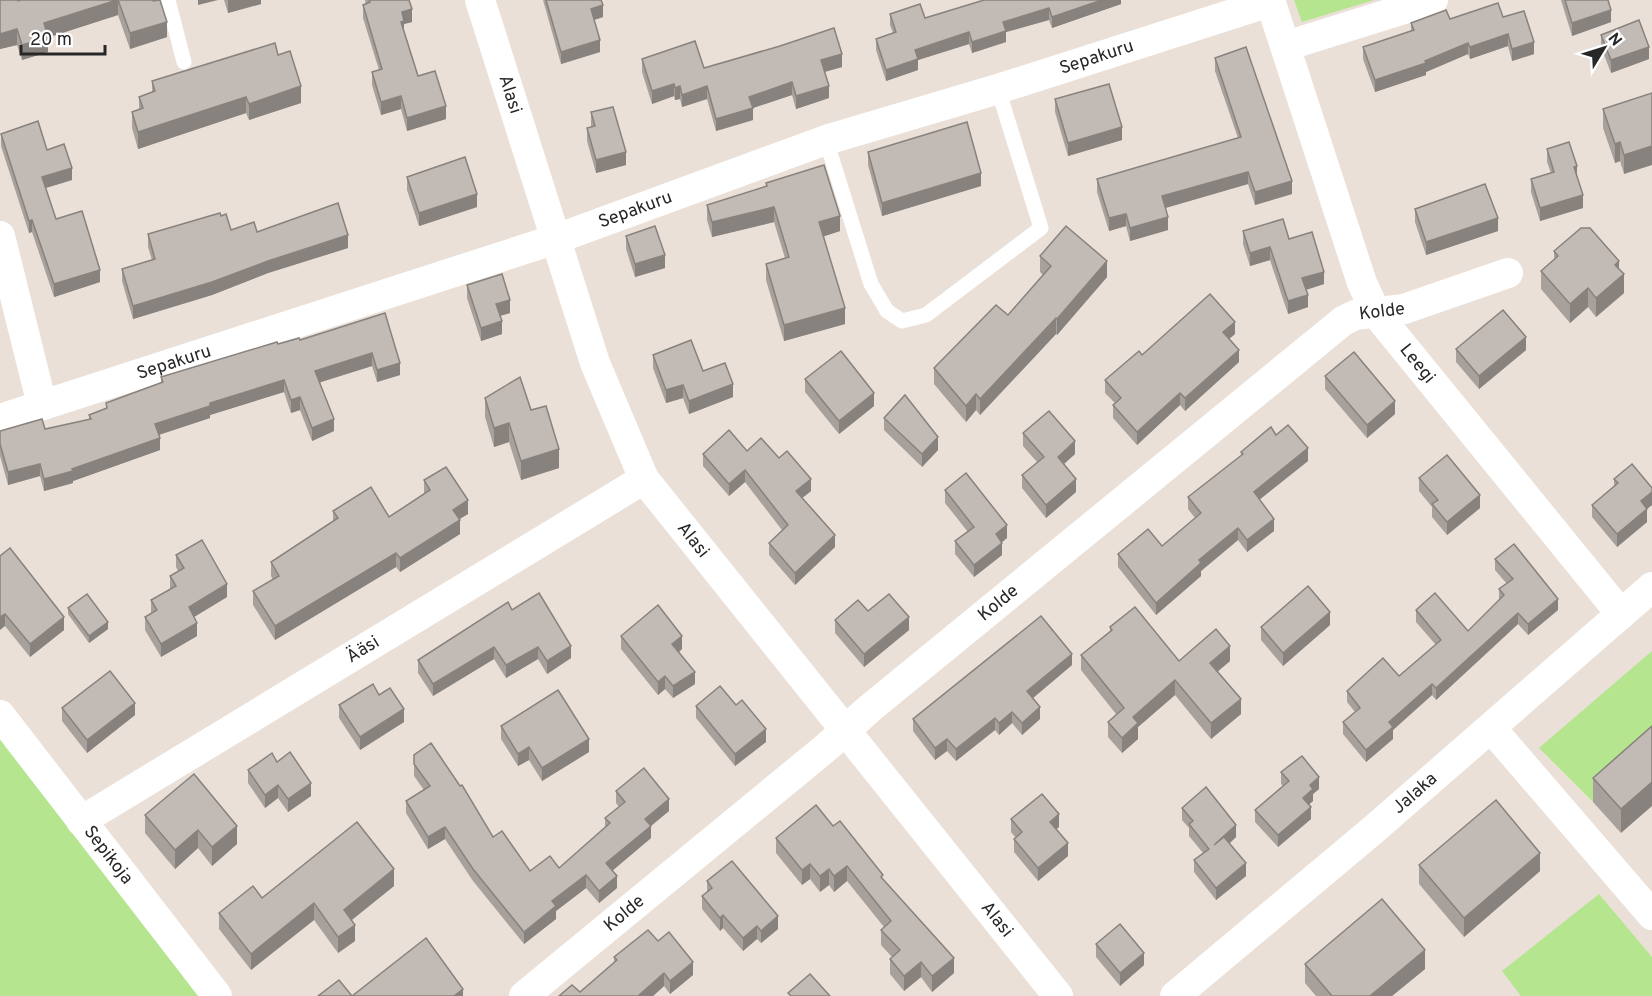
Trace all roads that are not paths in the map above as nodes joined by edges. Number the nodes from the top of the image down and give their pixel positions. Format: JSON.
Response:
{"nodes":[{"id":1,"x":168,"y":0,"type":"edge"},
{"id":2,"x":480,"y":0,"type":"edge"},
{"id":3,"x":1433,"y":0,"type":"edge"},
{"id":4,"x":1270,"y":1,"type":"edge"},
{"id":5,"x":1286,"y":46,"type":"junction"},
{"id":6,"x":184,"y":62,"type":"dead end"},
{"id":7,"x":998,"y":89,"type":"junction"},
{"id":8,"x":826,"y":140,"type":"junction"},
{"id":9,"x":0,"y":236,"type":"edge"},
{"id":10,"x":556,"y":239,"type":"junction"},
{"id":11,"x":1508,"y":273,"type":"dead end"},
{"id":12,"x":1377,"y":313,"type":"junction"},
{"id":13,"x":42,"y":405,"type":"junction"},
{"id":14,"x":0,"y":419,"type":"edge"},
{"id":15,"x":644,"y":479,"type":"junction"},
{"id":16,"x":1652,"y":587,"type":"edge"},
{"id":17,"x":1621,"y":614,"type":"junction"},
{"id":18,"x":0,"y":715,"type":"edge"},
{"id":19,"x":1491,"y":728,"type":"junction"},
{"id":20,"x":845,"y":730,"type":"junction"},
{"id":21,"x":81,"y":821,"type":"junction"},
{"id":22,"x":1652,"y":915,"type":"edge"},
{"id":23,"x":217,"y":996,"type":"edge"},
{"id":24,"x":524,"y":996,"type":"edge"},
{"id":25,"x":1058,"y":996,"type":"edge"},
{"id":26,"x":1175,"y":996,"type":"edge"}],
"edges":[{"from":1,"to":6,"type":"lane"},
{"from":2,"to":10,"type":"street","name":"Alasi"},
{"from":3,"to":5,"type":"street"},
{"from":4,"to":5,"type":"street","name":"Leegi"},
{"from":4,"to":7,"type":"street","name":"Sepakuru"},
{"from":5,"to":12,"type":"street","name":"Leegi"},
{"from":7,"to":8,"type":"street","name":"Sepakuru"},
{"from":7,"to":8,"type":"lane"},
{"from":8,"to":10,"type":"street","name":"Sepakuru"},
{"from":9,"to":13,"type":"street"},
{"from":10,"to":13,"type":"street","name":"Sepakuru"},
{"from":10,"to":15,"type":"street","name":"Alasi"},
{"from":11,"to":12,"type":"street","name":"Kolde"},
{"from":12,"to":17,"type":"street","name":"Leegi"},
{"from":12,"to":20,"type":"street","name":"Kolde"},
{"from":13,"to":14,"type":"street","name":"Sepakuru"},
{"from":15,"to":20,"type":"street","name":"Alasi"},
{"from":15,"to":21,"type":"street","name":"Ääsi"},
{"from":16,"to":17,"type":"street","name":"Jalaka"},
{"from":17,"to":19,"type":"street","name":"Jalaka"},
{"from":18,"to":21,"type":"street","name":"Sepikoja"},
{"from":19,"to":22,"type":"street"},
{"from":19,"to":26,"type":"street","name":"Jalaka"},
{"from":20,"to":24,"type":"street","name":"Kolde"},
{"from":20,"to":25,"type":"street","name":"Alasi"},
{"from":21,"to":23,"type":"street","name":"Sepikoja"}]}
